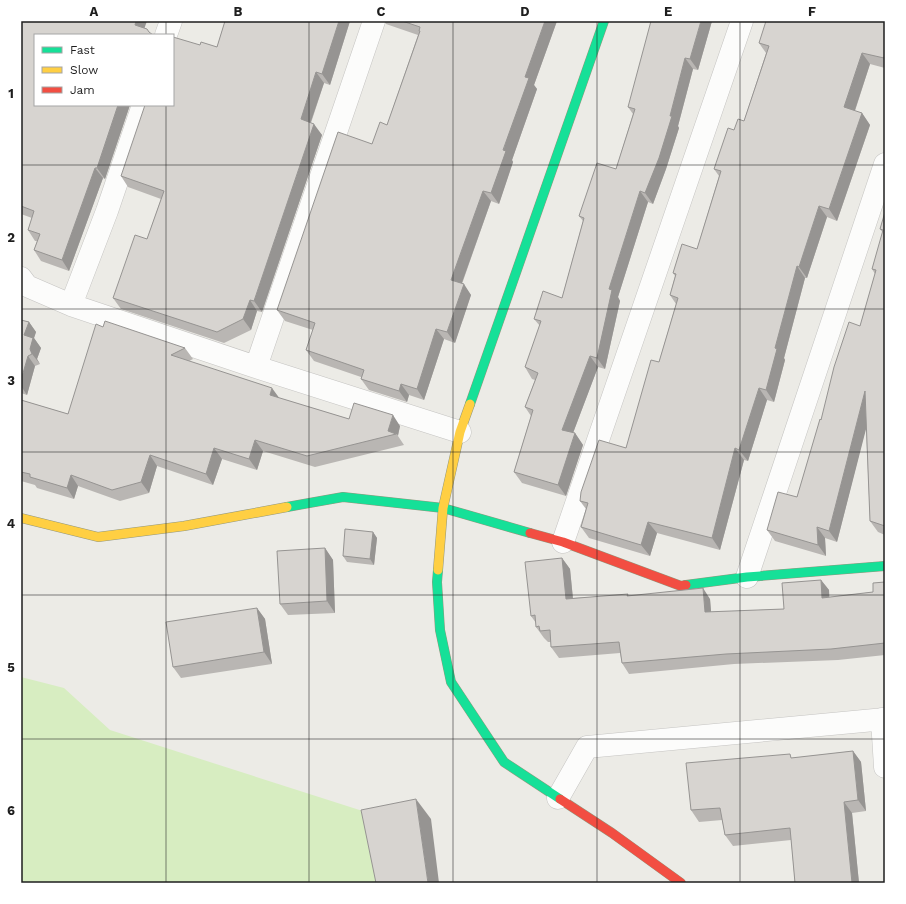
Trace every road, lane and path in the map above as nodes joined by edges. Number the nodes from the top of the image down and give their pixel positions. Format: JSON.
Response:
{"nodes":[{"id":1,"x":171,"y":21,"type":"edge"},
{"id":2,"x":374,"y":21,"type":"edge"},
{"id":3,"x":604,"y":21,"type":"edge"},
{"id":4,"x":742,"y":21,"type":"edge"},
{"id":5,"x":166,"y":34,"type":"edge"},
{"id":6,"x":143,"y":106,"type":"edge"},
{"id":7,"x":885,"y":164,"type":"edge"},
{"id":8,"x":21,"y":278,"type":"edge"},
{"id":9,"x":71,"y":305,"type":"junction"},
{"id":10,"x":256,"y":367,"type":"junction"},
{"id":11,"x":460,"y":432,"type":"junction"},
{"id":12,"x":443,"y":508,"type":"junction"},
{"id":13,"x":21,"y":518,"type":"edge"},
{"id":14,"x":563,"y":542,"type":"junction"},
{"id":15,"x":885,"y":566,"type":"edge"},
{"id":16,"x":747,"y":577,"type":"junction"},
{"id":17,"x":883,"y":719,"type":"edge"},
{"id":18,"x":885,"y":767,"type":"edge"},
{"id":19,"x":558,"y":798,"type":"junction"},
{"id":20,"x":681,"y":883,"type":"edge"}],
"edges":[{"from":1,"to":5,"type":"street"},
{"from":2,"to":10,"type":"street"},
{"from":3,"to":11,"type":"street"},
{"from":4,"to":14,"type":"street"},
{"from":6,"to":9,"type":"street"},
{"from":7,"to":16,"type":"street"},
{"from":8,"to":9,"type":"street"},
{"from":9,"to":10,"type":"street"},
{"from":10,"to":11,"type":"street"},
{"from":11,"to":12,"type":"street"},
{"from":12,"to":13,"type":"street"},
{"from":12,"to":14,"type":"street"},
{"from":12,"to":19,"type":"street"},
{"from":14,"to":16,"type":"street"},
{"from":15,"to":16,"type":"street"},
{"from":17,"to":18,"type":"street"},
{"from":17,"to":19,"type":"street"},
{"from":19,"to":20,"type":"street"}]}
